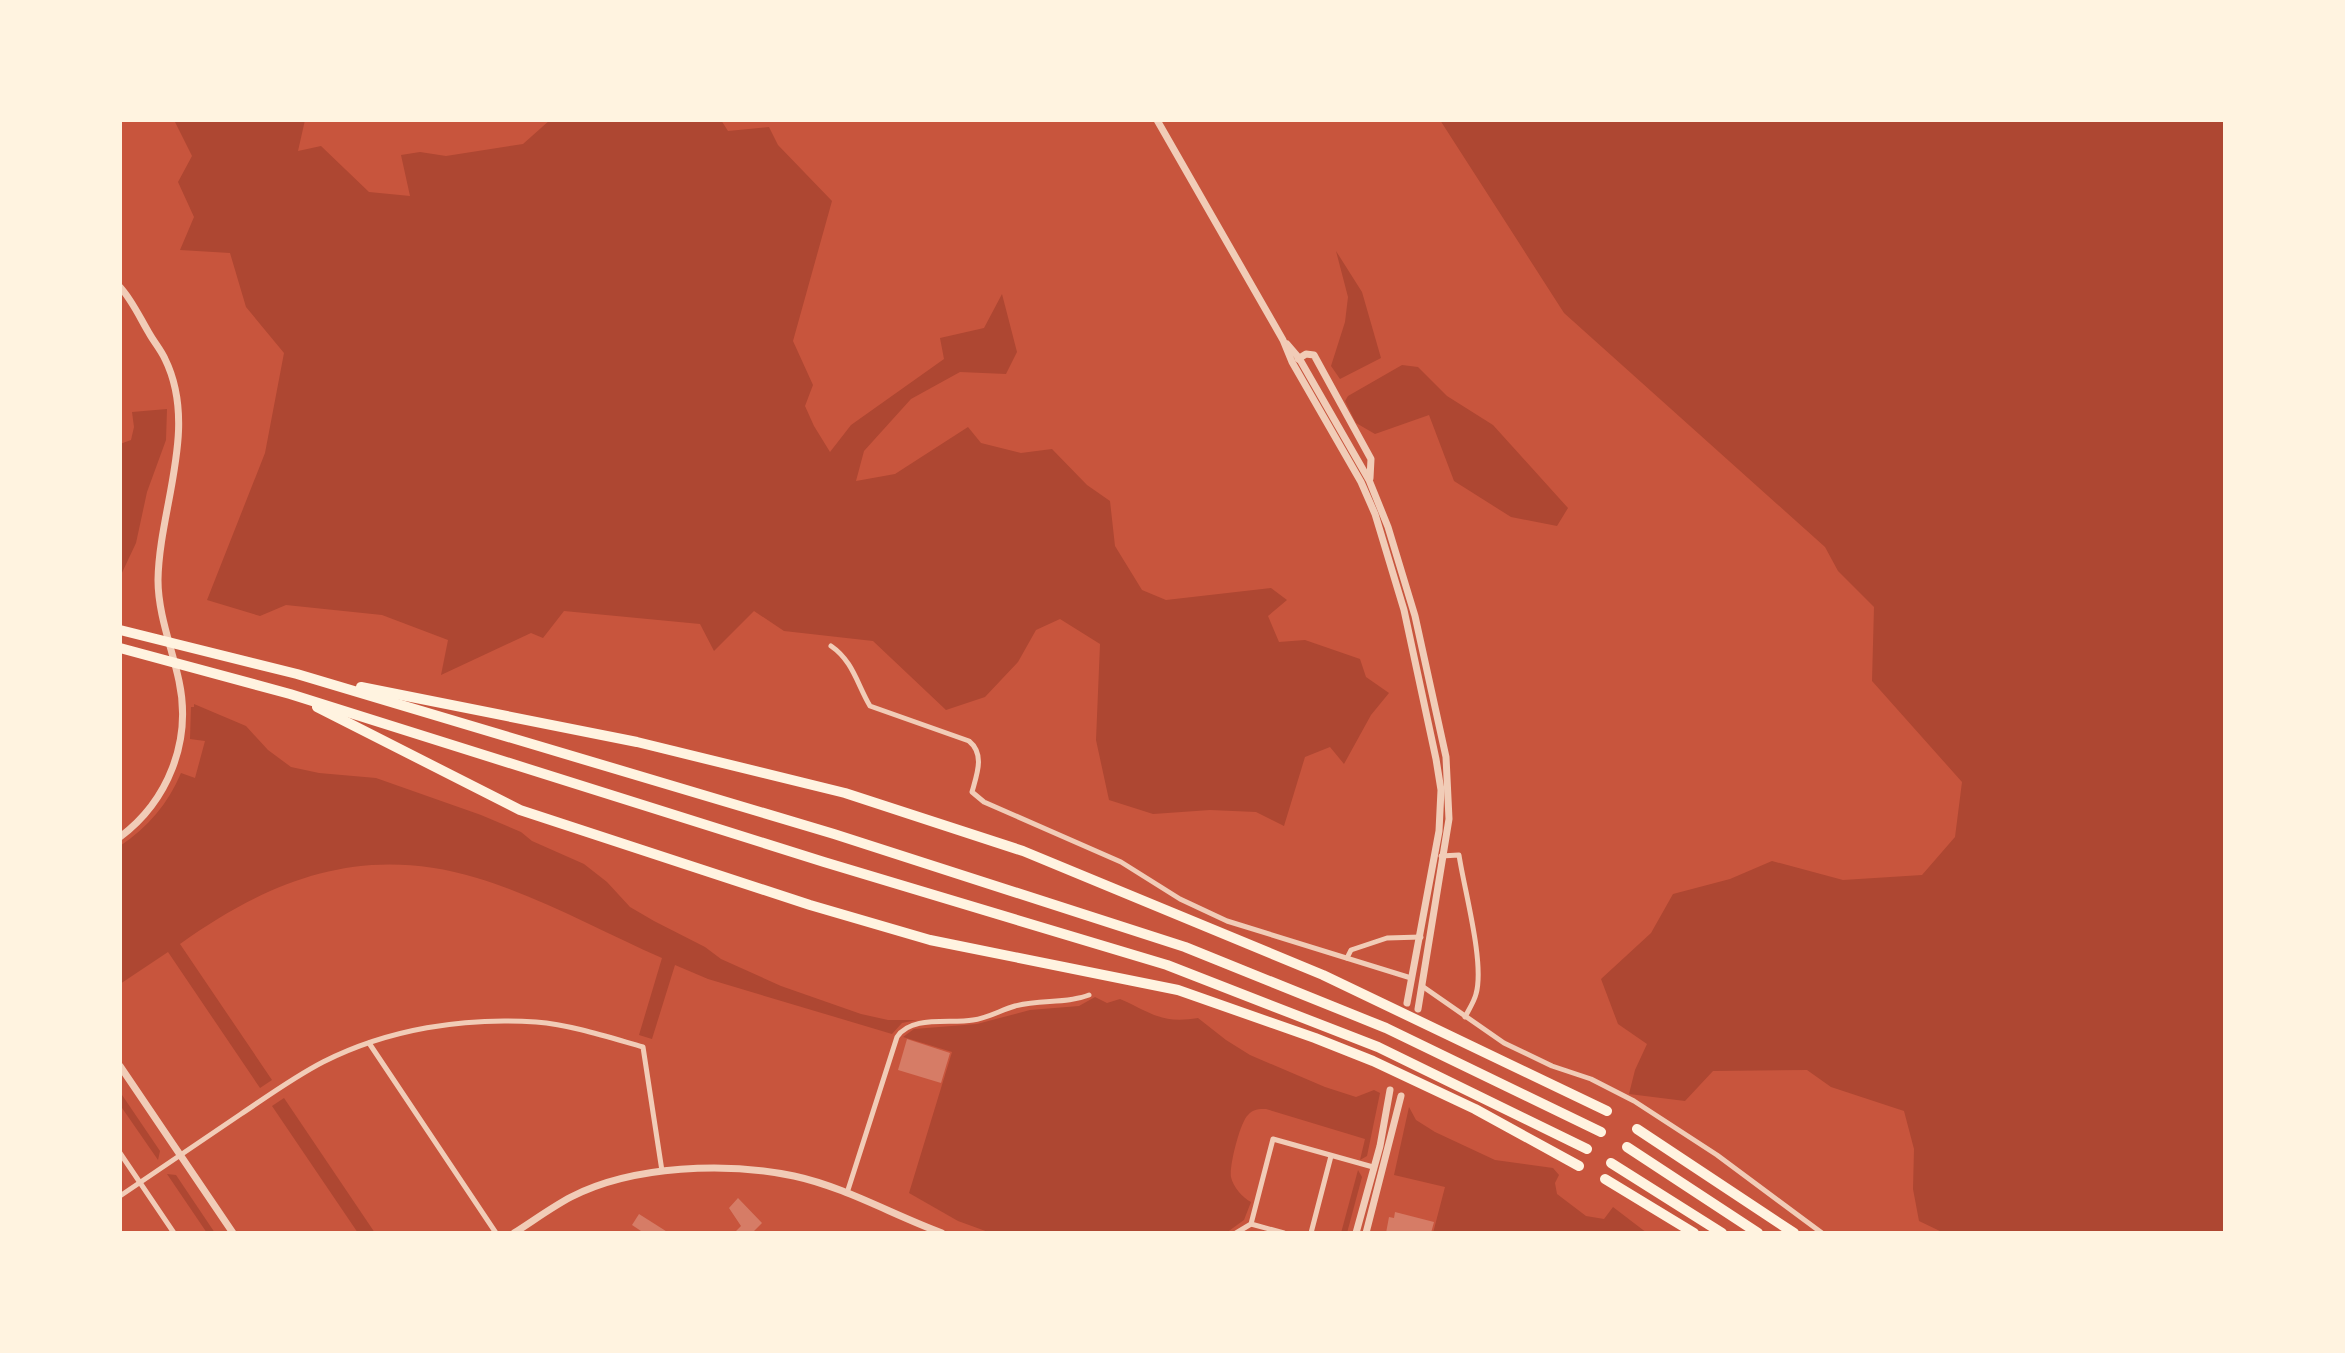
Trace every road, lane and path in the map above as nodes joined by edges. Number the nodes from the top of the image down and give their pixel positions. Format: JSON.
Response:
{"nodes":[{"id":1,"x":1157,"y":120,"type":"edge"},
{"id":2,"x":120,"y":287,"type":"edge"},
{"id":3,"x":1296,"y":360,"type":"junction"},
{"id":4,"x":1369,"y":480,"type":"junction"},
{"id":5,"x":120,"y":630,"type":"edge"},
{"id":6,"x":831,"y":646,"type":"dead end"},
{"id":7,"x":120,"y":648,"type":"edge"},
{"id":8,"x":297,"y":674,"type":"junction"},
{"id":9,"x":290,"y":694,"type":"junction"},
{"id":10,"x":120,"y":837,"type":"edge"},
{"id":11,"x":1434,"y":856,"type":"junction"},
{"id":12,"x":1444,"y":856,"type":"junction"},
{"id":13,"x":1154,"y":883,"type":"junction"},
{"id":14,"x":1149,"y":893,"type":"dead end"},
{"id":15,"x":1420,"y":937,"type":"junction"},
{"id":16,"x":1430,"y":939,"type":"junction"},
{"id":17,"x":1347,"y":958,"type":"junction"},
{"id":18,"x":1411,"y":978,"type":"junction"},
{"id":19,"x":1422,"y":986,"type":"junction"},
{"id":20,"x":1089,"y":995,"type":"dead end"},
{"id":21,"x":1407,"y":1003,"type":"dead end"},
{"id":22,"x":1418,"y":1009,"type":"dead end"},
{"id":23,"x":1465,"y":1017,"type":"junction"},
{"id":24,"x":369,"y":1043,"type":"junction"},
{"id":25,"x":120,"y":1066,"type":"edge"},
{"id":26,"x":1390,"y":1090,"type":"dead end"},
{"id":27,"x":1401,"y":1096,"type":"dead end"},
{"id":28,"x":1607,"y":1111,"type":"dead end"},
{"id":29,"x":1637,"y":1129,"type":"dead end"},
{"id":30,"x":1601,"y":1132,"type":"dead end"},
{"id":31,"x":1627,"y":1147,"type":"dead end"},
{"id":32,"x":1587,"y":1149,"type":"dead end"},
{"id":33,"x":120,"y":1153,"type":"edge"},
{"id":34,"x":181,"y":1154,"type":"junction"},
{"id":35,"x":1331,"y":1156,"type":"junction"},
{"id":36,"x":1611,"y":1163,"type":"dead end"},
{"id":37,"x":1579,"y":1166,"type":"dead end"},
{"id":38,"x":1373,"y":1167,"type":"junction"},
{"id":39,"x":662,"y":1172,"type":"junction"},
{"id":40,"x":1605,"y":1179,"type":"dead end"},
{"id":41,"x":140,"y":1183,"type":"junction"},
{"id":42,"x":847,"y":1193,"type":"junction"},
{"id":43,"x":120,"y":1196,"type":"edge"},
{"id":44,"x":1251,"y":1224,"type":"junction"},
{"id":45,"x":173,"y":1233,"type":"edge"},
{"id":46,"x":233,"y":1233,"type":"edge"},
{"id":47,"x":496,"y":1233,"type":"edge"},
{"id":48,"x":514,"y":1233,"type":"edge"},
{"id":49,"x":942,"y":1233,"type":"edge"},
{"id":50,"x":1236,"y":1233,"type":"edge"},
{"id":51,"x":1284,"y":1233,"type":"edge"},
{"id":52,"x":1311,"y":1233,"type":"edge"},
{"id":53,"x":1356,"y":1233,"type":"edge"},
{"id":54,"x":1366,"y":1233,"type":"edge"},
{"id":55,"x":1694,"y":1233,"type":"edge"},
{"id":56,"x":1722,"y":1233,"type":"edge"},
{"id":57,"x":1758,"y":1233,"type":"edge"},
{"id":58,"x":1794,"y":1233,"type":"edge"},
{"id":59,"x":1822,"y":1233,"type":"edge"}],
"edges":[{"from":1,"to":3,"type":"street"},
{"from":2,"to":10,"type":"street"},
{"from":3,"to":4,"type":"street"},
{"from":3,"to":4,"type":"street"},
{"from":3,"to":11,"type":"street"},
{"from":4,"to":12,"type":"street"},
{"from":5,"to":8,"type":"highway"},
{"from":6,"to":13,"type":"street"},
{"from":7,"to":9,"type":"highway"},
{"from":8,"to":28,"type":"highway"},
{"from":8,"to":30,"type":"highway"},
{"from":9,"to":32,"type":"highway"},
{"from":9,"to":37,"type":"highway"},
{"from":11,"to":12,"type":"street"},
{"from":11,"to":15,"type":"street"},
{"from":12,"to":16,"type":"street"},
{"from":12,"to":23,"type":"street"},
{"from":13,"to":14,"type":"street"},
{"from":13,"to":17,"type":"street"},
{"from":15,"to":16,"type":"street"},
{"from":15,"to":17,"type":"street"},
{"from":15,"to":18,"type":"street"},
{"from":16,"to":19,"type":"street"},
{"from":17,"to":18,"type":"street"},
{"from":18,"to":21,"type":"street"},
{"from":19,"to":22,"type":"street"},
{"from":19,"to":23,"type":"street"},
{"from":20,"to":42,"type":"street"},
{"from":23,"to":59,"type":"street"},
{"from":24,"to":34,"type":"street"},
{"from":24,"to":39,"type":"street"},
{"from":24,"to":47,"type":"street"},
{"from":25,"to":34,"type":"street"},
{"from":26,"to":38,"type":"street"},
{"from":27,"to":54,"type":"street"},
{"from":29,"to":58,"type":"highway"},
{"from":31,"to":57,"type":"highway"},
{"from":33,"to":41,"type":"street"},
{"from":34,"to":41,"type":"street"},
{"from":34,"to":46,"type":"street"},
{"from":35,"to":38,"type":"street"},
{"from":35,"to":44,"type":"street"},
{"from":35,"to":52,"type":"street"},
{"from":36,"to":56,"type":"highway"},
{"from":38,"to":53,"type":"street"},
{"from":39,"to":42,"type":"street"},
{"from":39,"to":48,"type":"street"},
{"from":40,"to":55,"type":"highway"},
{"from":41,"to":43,"type":"street"},
{"from":41,"to":45,"type":"street"},
{"from":42,"to":49,"type":"street"},
{"from":44,"to":50,"type":"street"},
{"from":44,"to":51,"type":"street"}]}
